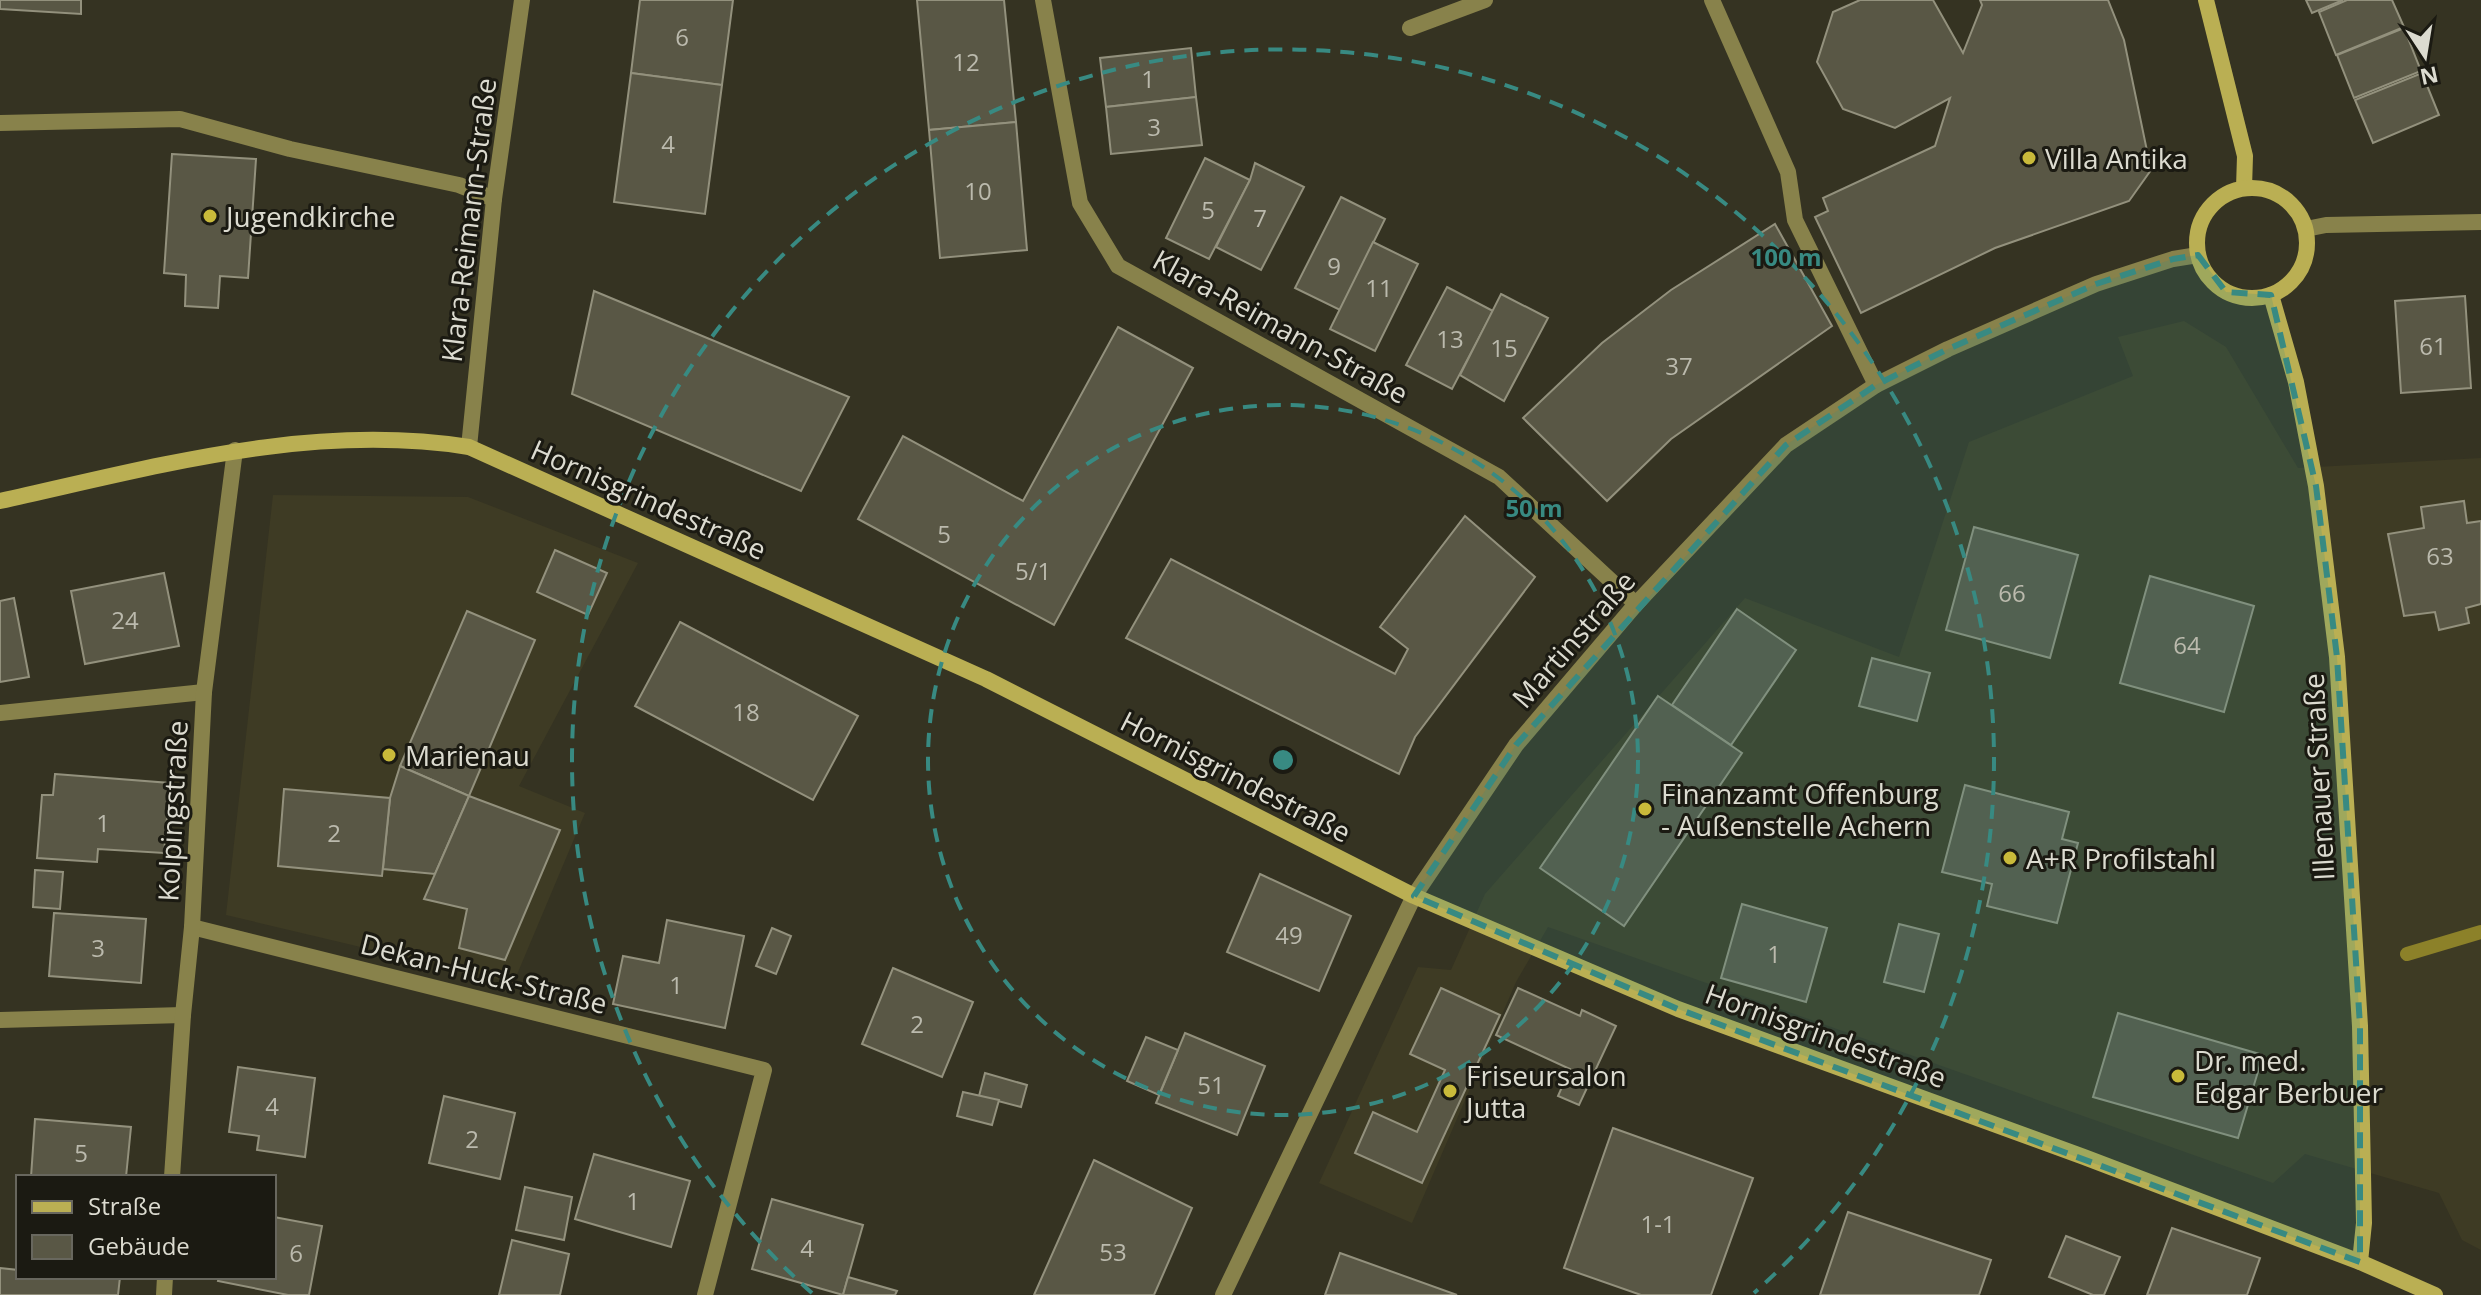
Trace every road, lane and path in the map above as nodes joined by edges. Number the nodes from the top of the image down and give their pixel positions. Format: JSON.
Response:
{"nodes":[{"id":1,"x":522,"y":0,"type":"edge"},
{"id":2,"x":1043,"y":0,"type":"edge"},
{"id":3,"x":1485,"y":0,"type":"edge"},
{"id":4,"x":1712,"y":0,"type":"edge"},
{"id":5,"x":2206,"y":0,"type":"edge"},
{"id":6,"x":1410,"y":28,"type":"dead end"},
{"id":7,"x":0,"y":123,"type":"edge"},
{"id":8,"x":2244,"y":188,"type":"junction"},
{"id":9,"x":494,"y":199,"type":"junction"},
{"id":10,"x":2481,"y":222,"type":"edge"},
{"id":11,"x":2306,"y":229,"type":"junction"},
{"id":12,"x":2198,"y":255,"type":"junction"},
{"id":13,"x":2271,"y":295,"type":"junction"},
{"id":14,"x":1876,"y":385,"type":"junction"},
{"id":15,"x":469,"y":447,"type":"junction"},
{"id":16,"x":235,"y":450,"type":"junction"},
{"id":17,"x":0,"y":501,"type":"edge"},
{"id":18,"x":1636,"y":604,"type":"junction"},
{"id":19,"x":204,"y":692,"type":"junction"},
{"id":20,"x":0,"y":713,"type":"edge"},
{"id":21,"x":1414,"y":896,"type":"junction"},
{"id":22,"x":192,"y":927,"type":"junction"},
{"id":23,"x":183,"y":1015,"type":"junction"},
{"id":24,"x":0,"y":1020,"type":"edge"},
{"id":25,"x":172,"y":1175,"type":"edge"},
{"id":26,"x":2360,"y":1262,"type":"junction"},
{"id":27,"x":705,"y":1295,"type":"edge"},
{"id":28,"x":1223,"y":1295,"type":"edge"},
{"id":29,"x":2435,"y":1295,"type":"edge"}],
"edges":[{"from":1,"to":9,"type":"street","name":"Klara-Reimann-Straße"},
{"from":2,"to":18,"type":"street","name":"Klara-Reimann-Straße"},
{"from":3,"to":6,"type":"street"},
{"from":4,"to":14,"type":"street"},
{"from":5,"to":8,"type":"main road"},
{"from":7,"to":9,"type":"street"},
{"from":8,"to":11,"type":"main road"},
{"from":8,"to":12,"type":"main road"},
{"from":9,"to":15,"type":"street","name":"Klara-Reimann-Straße"},
{"from":10,"to":11,"type":"street"},
{"from":11,"to":13,"type":"main road"},
{"from":12,"to":13,"type":"main road"},
{"from":12,"to":14,"type":"street","name":"Martinstraße"},
{"from":13,"to":26,"type":"main road","name":"Illenauer Straße"},
{"from":14,"to":18,"type":"street","name":"Martinstraße"},
{"from":15,"to":16,"type":"main road","name":"Hornisgrindestraße"},
{"from":15,"to":21,"type":"main road","name":"Hornisgrindestraße"},
{"from":16,"to":17,"type":"main road","name":"Hornisgrindestraße"},
{"from":16,"to":19,"type":"street","name":"Kolpingstraße"},
{"from":18,"to":21,"type":"street","name":"Martinstraße"},
{"from":19,"to":20,"type":"street"},
{"from":19,"to":22,"type":"street","name":"Kolpingstraße"},
{"from":21,"to":26,"type":"main road","name":"Hornisgrindestraße"},
{"from":21,"to":28,"type":"street","name":"Martinstraße"},
{"from":22,"to":23,"type":"street","name":"Kolpingstraße"},
{"from":22,"to":27,"type":"street","name":"Dekan-Huck-Straße"},
{"from":23,"to":24,"type":"street"},
{"from":23,"to":25,"type":"street","name":"Kolpingstraße"},
{"from":26,"to":29,"type":"main road","name":"Hornisgrindestraße"}]}
